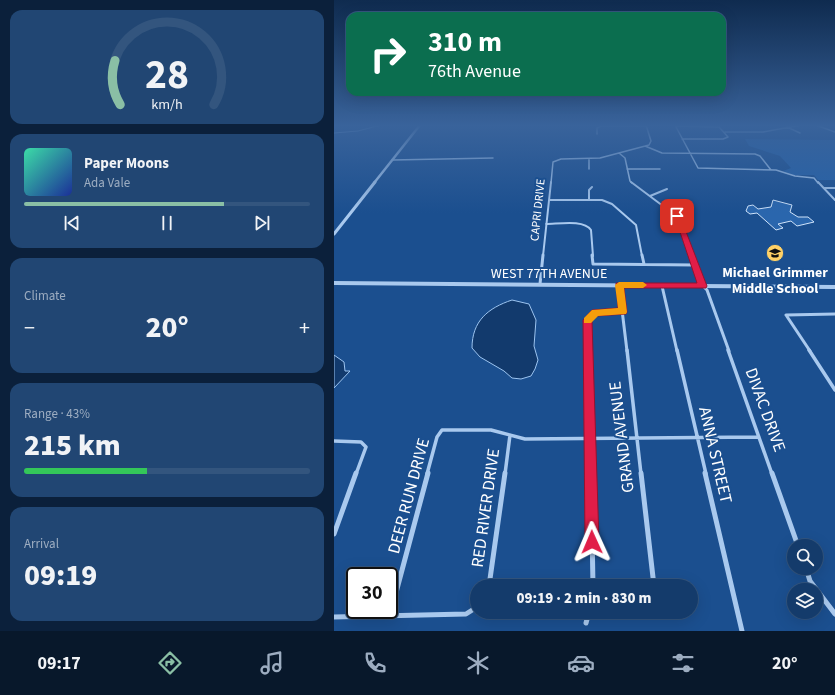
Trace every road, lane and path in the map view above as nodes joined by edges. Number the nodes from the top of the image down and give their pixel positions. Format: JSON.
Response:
{"nodes":[{"id":1,"x":396,"y":154,"type":"edge"},
{"id":2,"x":614,"y":154,"type":"edge"},
{"id":3,"x":621,"y":154,"type":"edge"},
{"id":4,"x":690,"y":154,"type":"edge"},
{"id":5,"x":756,"y":154,"type":"edge"},
{"id":6,"x":494,"y":158,"type":"dead end"},
{"id":7,"x":589,"y":159,"type":"junction"},
{"id":8,"x":392,"y":160,"type":"junction"},
{"id":9,"x":589,"y":169,"type":"dead end"},
{"id":10,"x":627,"y":169,"type":"junction"},
{"id":11,"x":660,"y":169,"type":"dead end"},
{"id":12,"x":771,"y":170,"type":"junction"},
{"id":13,"x":592,"y":187,"type":"dead end"},
{"id":14,"x":824,"y":188,"type":"junction"},
{"id":15,"x":835,"y":188,"type":"edge"},
{"id":16,"x":667,"y":189,"type":"dead end"},
{"id":17,"x":650,"y":196,"type":"junction"},
{"id":18,"x":548,"y":200,"type":"junction"},
{"id":19,"x":589,"y":200,"type":"junction"},
{"id":20,"x":835,"y":200,"type":"edge"},
{"id":21,"x":546,"y":224,"type":"junction"},
{"id":22,"x":334,"y":234,"type":"edge"},
{"id":23,"x":644,"y":264,"type":"junction"},
{"id":24,"x":695,"y":265,"type":"junction"},
{"id":25,"x":334,"y":284,"type":"edge"},
{"id":26,"x":540,"y":284,"type":"junction"},
{"id":27,"x":619,"y":285,"type":"junction"},
{"id":28,"x":662,"y":286,"type":"junction"},
{"id":29,"x":703,"y":286,"type":"junction"},
{"id":30,"x":835,"y":287,"type":"edge"},
{"id":31,"x":622,"y":312,"type":"junction"},
{"id":32,"x":835,"y":314,"type":"edge"},
{"id":33,"x":834,"y":386,"type":"edge"},
{"id":34,"x":835,"y":390,"type":"edge"},
{"id":35,"x":510,"y":434,"type":"junction"},
{"id":36,"x":697,"y":437,"type":"junction"},
{"id":37,"x":759,"y":437,"type":"junction"},
{"id":38,"x":591,"y":438,"type":"junction"},
{"id":39,"x":636,"y":438,"type":"junction"},
{"id":40,"x":334,"y":441,"type":"edge"},
{"id":41,"x":334,"y":534,"type":"edge"},
{"id":42,"x":795,"y":539,"type":"edge"},
{"id":43,"x":808,"y":575,"type":"edge"},
{"id":44,"x":490,"y":579,"type":"edge"},
{"id":45,"x":593,"y":579,"type":"edge"},
{"id":46,"x":653,"y":579,"type":"edge"},
{"id":47,"x":398,"y":586,"type":"edge"},
{"id":48,"x":470,"y":611,"type":"edge"},
{"id":49,"x":835,"y":614,"type":"edge"},
{"id":50,"x":398,"y":616,"type":"edge"},
{"id":51,"x":334,"y":617,"type":"edge"},
{"id":52,"x":346,"y":617,"type":"edge"},
{"id":53,"x":587,"y":619,"type":"edge"},
{"id":54,"x":586,"y":623,"type":"dead end"},
{"id":55,"x":742,"y":631,"type":"edge"}],
"edges":[{"from":1,"to":8,"type":"street"},
{"from":2,"to":7,"type":"street","name":"CAPRI DRIVE"},
{"from":3,"to":10,"type":"street","name":"DIVAC DRIVE"},
{"from":4,"to":12,"type":"street"},
{"from":5,"to":12,"type":"street"},
{"from":6,"to":8,"type":"street"},
{"from":7,"to":9,"type":"street"},
{"from":7,"to":18,"type":"street","name":"CAPRI DRIVE"},
{"from":8,"to":22,"type":"street"},
{"from":10,"to":11,"type":"street"},
{"from":10,"to":17,"type":"street","name":"DIVAC DRIVE"},
{"from":12,"to":14,"type":"street"},
{"from":13,"to":19,"type":"street"},
{"from":14,"to":15,"type":"street"},
{"from":14,"to":20,"type":"street"},
{"from":16,"to":17,"type":"street"},
{"from":17,"to":24,"type":"street","name":"DIVAC DRIVE"},
{"from":18,"to":19,"type":"street"},
{"from":18,"to":21,"type":"street","name":"CAPRI DRIVE"},
{"from":19,"to":23,"type":"street"},
{"from":21,"to":23,"type":"street"},
{"from":21,"to":26,"type":"street","name":"CAPRI DRIVE"},
{"from":23,"to":24,"type":"street"},
{"from":24,"to":29,"type":"street","name":"DIVAC DRIVE"},
{"from":25,"to":26,"type":"street","name":"WEST 77TH AVENUE"},
{"from":26,"to":27,"type":"street","name":"WEST 77TH AVENUE"},
{"from":27,"to":28,"type":"street","name":"WEST 77TH AVENUE"},
{"from":27,"to":31,"type":"street","name":"GRAND AVENUE"},
{"from":28,"to":29,"type":"street","name":"WEST 77TH AVENUE"},
{"from":28,"to":36,"type":"street","name":"ANNA STREET"},
{"from":29,"to":30,"type":"street","name":"WEST 77TH AVENUE"},
{"from":29,"to":37,"type":"street","name":"DIVAC DRIVE"},
{"from":31,"to":38,"type":"street"},
{"from":31,"to":39,"type":"street","name":"GRAND AVENUE"},
{"from":32,"to":33,"type":"street"},
{"from":33,"to":34,"type":"street"},
{"from":35,"to":38,"type":"street"},
{"from":35,"to":44,"type":"street","name":"RED RIVER DRIVE"},
{"from":35,"to":47,"type":"street","name":"DEER RUN DRIVE"},
{"from":36,"to":37,"type":"street"},
{"from":36,"to":39,"type":"street"},
{"from":36,"to":55,"type":"street","name":"ANNA STREET"},
{"from":37,"to":42,"type":"street","name":"DIVAC DRIVE"},
{"from":38,"to":39,"type":"street"},
{"from":38,"to":45,"type":"street"},
{"from":39,"to":46,"type":"street","name":"GRAND AVENUE"},
{"from":40,"to":41,"type":"street"},
{"from":43,"to":49,"type":"street"},
{"from":48,"to":50,"type":"street"},
{"from":51,"to":52,"type":"street"},
{"from":53,"to":54,"type":"street"}]}
